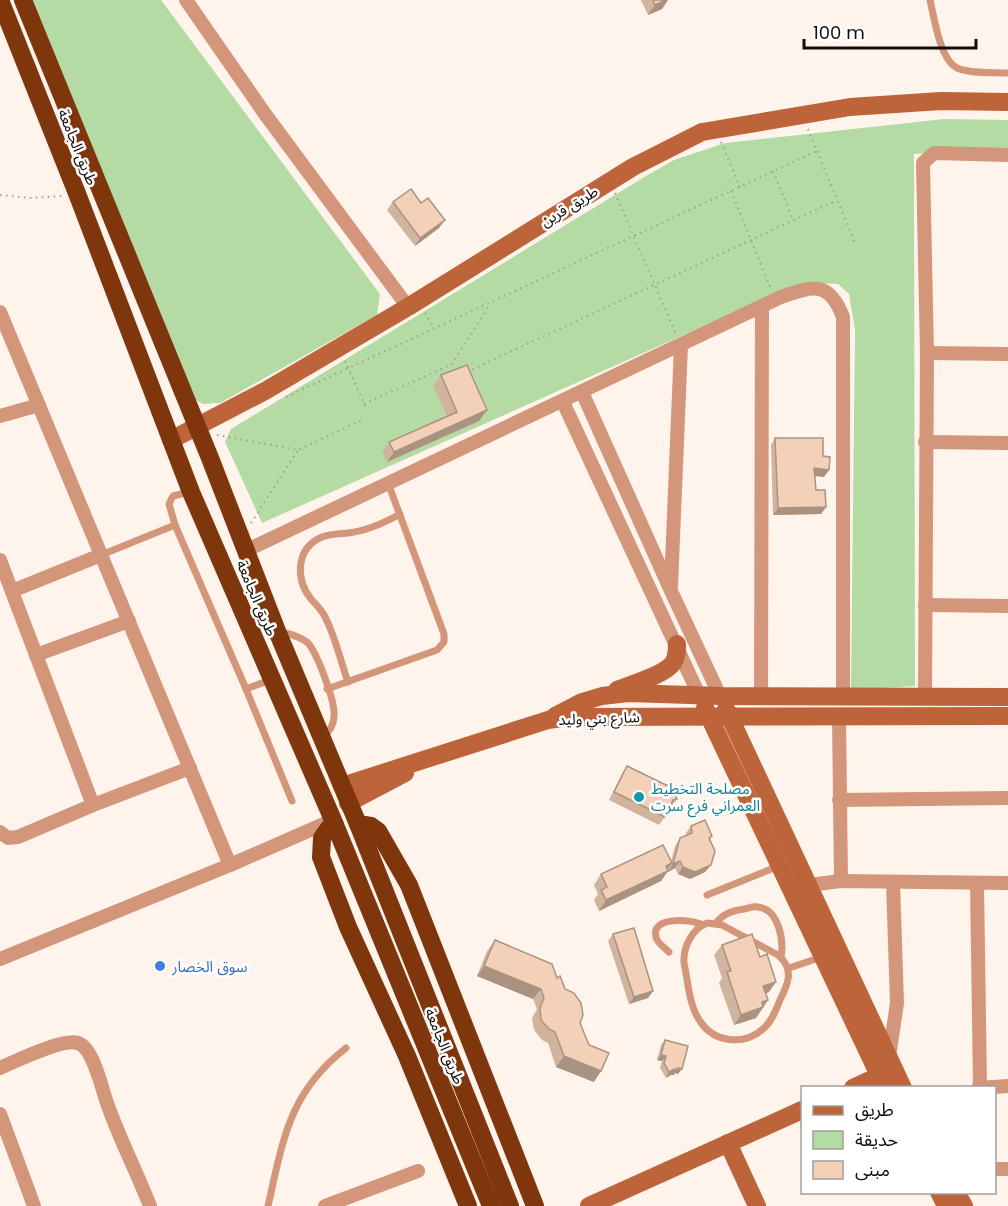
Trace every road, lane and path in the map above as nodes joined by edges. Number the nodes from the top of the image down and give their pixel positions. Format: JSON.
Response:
{"nodes":[{"id":1,"x":0,"y":0,"type":"edge"},
{"id":2,"x":23,"y":0,"type":"edge"},
{"id":3,"x":186,"y":0,"type":"edge"},
{"id":4,"x":930,"y":0,"type":"edge"},
{"id":5,"x":1008,"y":73,"type":"edge"},
{"id":6,"x":1008,"y":102,"type":"edge"},
{"id":7,"x":802,"y":115,"type":"junction"},
{"id":8,"x":715,"y":129,"type":"junction"},
{"id":9,"x":817,"y":151,"type":"junction"},
{"id":10,"x":1008,"y":155,"type":"edge"},
{"id":11,"x":773,"y":171,"type":"junction"},
{"id":12,"x":610,"y":181,"type":"junction"},
{"id":13,"x":740,"y":187,"type":"junction"},
{"id":14,"x":730,"y":191,"type":"junction"},
{"id":15,"x":0,"y":195,"type":"edge"},
{"id":16,"x":78,"y":196,"type":"junction"},
{"id":17,"x":837,"y":200,"type":"junction"},
{"id":18,"x":793,"y":220,"type":"junction"},
{"id":19,"x":634,"y":236,"type":"junction"},
{"id":20,"x":751,"y":240,"type":"junction"},
{"id":21,"x":855,"y":243,"type":"dead end"},
{"id":22,"x":655,"y":285,"type":"junction"},
{"id":23,"x":776,"y":300,"type":"junction"},
{"id":24,"x":491,"y":302,"type":"junction"},
{"id":25,"x":413,"y":304,"type":"junction"},
{"id":26,"x":762,"y":306,"type":"junction"},
{"id":27,"x":0,"y":312,"type":"edge"},
{"id":28,"x":434,"y":328,"type":"junction"},
{"id":29,"x":681,"y":345,"type":"junction"},
{"id":30,"x":339,"y":348,"type":"junction"},
{"id":31,"x":927,"y":353,"type":"junction"},
{"id":32,"x":1008,"y":354,"type":"edge"},
{"id":33,"x":348,"y":368,"type":"junction"},
{"id":34,"x":466,"y":372,"type":"edge"},
{"id":35,"x":582,"y":392,"type":"junction"},
{"id":36,"x":283,"y":398,"type":"dead end"},
{"id":37,"x":563,"y":402,"type":"junction"},
{"id":38,"x":364,"y":404,"type":"junction"},
{"id":39,"x":39,"y":405,"type":"junction"},
{"id":40,"x":367,"y":410,"type":"dead end"},
{"id":41,"x":0,"y":416,"type":"edge"},
{"id":42,"x":362,"y":420,"type":"dead end"},
{"id":43,"x":199,"y":432,"type":"junction"},
{"id":44,"x":171,"y":440,"type":"junction"},
{"id":45,"x":926,"y":442,"type":"junction"},
{"id":46,"x":1008,"y":443,"type":"edge"},
{"id":47,"x":298,"y":450,"type":"junction"},
{"id":48,"x":388,"y":483,"type":"junction"},
{"id":49,"x":191,"y":492,"type":"junction"},
{"id":50,"x":400,"y":514,"type":"junction"},
{"id":51,"x":175,"y":525,"type":"junction"},
{"id":52,"x":242,"y":545,"type":"junction"},
{"id":53,"x":101,"y":555,"type":"junction"},
{"id":54,"x":0,"y":560,"type":"edge"},
{"id":55,"x":12,"y":591,"type":"junction"},
{"id":56,"x":671,"y":591,"type":"junction"},
{"id":57,"x":925,"y":605,"type":"junction"},
{"id":58,"x":1008,"y":606,"type":"edge"},
{"id":59,"x":129,"y":621,"type":"junction"},
{"id":60,"x":277,"y":631,"type":"junction"},
{"id":61,"x":677,"y":644,"type":"junction"},
{"id":62,"x":36,"y":655,"type":"junction"},
{"id":63,"x":273,"y":679,"type":"junction"},
{"id":64,"x":348,"y":682,"type":"junction"},
{"id":65,"x":246,"y":689,"type":"junction"},
{"id":66,"x":327,"y":689,"type":"junction"},
{"id":67,"x":699,"y":695,"type":"junction"},
{"id":68,"x":602,"y":696,"type":"junction"},
{"id":69,"x":720,"y":696,"type":"junction"},
{"id":70,"x":760,"y":696,"type":"junction"},
{"id":71,"x":843,"y":696,"type":"junction"},
{"id":72,"x":925,"y":697,"type":"junction"},
{"id":73,"x":1008,"y":697,"type":"edge"},
{"id":74,"x":709,"y":716,"type":"junction"},
{"id":75,"x":729,"y":716,"type":"junction"},
{"id":76,"x":839,"y":716,"type":"junction"},
{"id":77,"x":1008,"y":716,"type":"edge"},
{"id":78,"x":548,"y":720,"type":"junction"},
{"id":79,"x":321,"y":738,"type":"junction"},
{"id":80,"x":426,"y":760,"type":"junction"},
{"id":81,"x":190,"y":768,"type":"junction"},
{"id":82,"x":342,"y":786,"type":"junction"},
{"id":83,"x":1008,"y":798,"type":"edge"},
{"id":84,"x":839,"y":800,"type":"junction"},
{"id":85,"x":292,"y":801,"type":"dead end"},
{"id":86,"x":93,"y":805,"type":"junction"},
{"id":87,"x":353,"y":814,"type":"junction"},
{"id":88,"x":334,"y":823,"type":"junction"},
{"id":89,"x":0,"y":832,"type":"edge"},
{"id":90,"x":230,"y":865,"type":"junction"},
{"id":91,"x":779,"y":866,"type":"junction"},
{"id":92,"x":841,"y":881,"type":"junction"},
{"id":93,"x":893,"y":882,"type":"junction"},
{"id":94,"x":1008,"y":883,"type":"edge"},
{"id":95,"x":977,"y":884,"type":"junction"},
{"id":96,"x":809,"y":885,"type":"junction"},
{"id":97,"x":707,"y":895,"type":"dead end"},
{"id":98,"x":716,"y":923,"type":"junction"},
{"id":99,"x":703,"y":925,"type":"junction"},
{"id":100,"x":669,"y":951,"type":"dead end"},
{"id":101,"x":781,"y":957,"type":"junction"},
{"id":102,"x":822,"y":957,"type":"junction"},
{"id":103,"x":0,"y":959,"type":"edge"},
{"id":104,"x":789,"y":968,"type":"junction"},
{"id":105,"x":840,"y":974,"type":"junction"},
{"id":106,"x":346,"y":1048,"type":"dead end"},
{"id":107,"x":889,"y":1057,"type":"junction"},
{"id":108,"x":0,"y":1068,"type":"edge"},
{"id":109,"x":882,"y":1082,"type":"edge"},
{"id":110,"x":863,"y":1086,"type":"edge"},
{"id":111,"x":902,"y":1086,"type":"edge"},
{"id":112,"x":979,"y":1086,"type":"edge"},
{"id":113,"x":801,"y":1110,"type":"edge"},
{"id":114,"x":0,"y":1114,"type":"edge"},
{"id":115,"x":728,"y":1143,"type":"junction"},
{"id":116,"x":418,"y":1171,"type":"dead end"},
{"id":117,"x":34,"y":1206,"type":"edge"},
{"id":118,"x":150,"y":1206,"type":"edge"},
{"id":119,"x":268,"y":1206,"type":"edge"},
{"id":120,"x":325,"y":1206,"type":"edge"},
{"id":121,"x":468,"y":1206,"type":"edge"},
{"id":122,"x":491,"y":1206,"type":"edge"},
{"id":123,"x":510,"y":1206,"type":"edge"},
{"id":124,"x":535,"y":1206,"type":"edge"},
{"id":125,"x":588,"y":1206,"type":"edge"},
{"id":126,"x":757,"y":1206,"type":"edge"}],
"edges":[{"from":1,"to":16,"type":"highway","name":"طريق الجامعة"},
{"from":2,"to":43,"type":"highway","name":"طريق الجامعة"},
{"from":3,"to":25,"type":"street"},
{"from":4,"to":5,"type":"lane"},
{"from":6,"to":7,"type":"street","name":"طريق قرين"},
{"from":7,"to":8,"type":"street","name":"طريق قرين"},
{"from":7,"to":9,"type":"path"},
{"from":8,"to":12,"type":"street","name":"طريق قرين"},
{"from":8,"to":13,"type":"path"},
{"from":9,"to":11,"type":"path"},
{"from":9,"to":17,"type":"path"},
{"from":10,"to":31,"type":"street"},
{"from":11,"to":13,"type":"path"},
{"from":11,"to":18,"type":"path"},
{"from":12,"to":19,"type":"path"},
{"from":12,"to":25,"type":"street","name":"طريق قرين"},
{"from":13,"to":14,"type":"path"},
{"from":14,"to":19,"type":"path"},
{"from":14,"to":20,"type":"path"},
{"from":15,"to":16,"type":"path"},
{"from":16,"to":44,"type":"highway","name":"طريق الجامعة"},
{"from":17,"to":18,"type":"path"},
{"from":17,"to":21,"type":"path"},
{"from":18,"to":20,"type":"path"},
{"from":19,"to":22,"type":"path"},
{"from":19,"to":24,"type":"path"},
{"from":20,"to":22,"type":"path"},
{"from":20,"to":23,"type":"path"},
{"from":22,"to":29,"type":"path"},
{"from":22,"to":34,"type":"path"},
{"from":23,"to":26,"type":"street"},
{"from":23,"to":71,"type":"street"},
{"from":24,"to":28,"type":"path"},
{"from":24,"to":38,"type":"path"},
{"from":25,"to":28,"type":"path"},
{"from":25,"to":30,"type":"street","name":"طريق قرين"},
{"from":26,"to":29,"type":"street"},
{"from":26,"to":70,"type":"street"},
{"from":27,"to":39,"type":"street"},
{"from":28,"to":33,"type":"path"},
{"from":29,"to":35,"type":"street"},
{"from":29,"to":56,"type":"street"},
{"from":30,"to":33,"type":"path"},
{"from":30,"to":43,"type":"street","name":"طريق قرين"},
{"from":31,"to":32,"type":"street"},
{"from":31,"to":45,"type":"street"},
{"from":33,"to":36,"type":"path"},
{"from":33,"to":38,"type":"path"},
{"from":35,"to":37,"type":"street"},
{"from":35,"to":56,"type":"street"},
{"from":37,"to":48,"type":"street"},
{"from":37,"to":61,"type":"street"},
{"from":38,"to":40,"type":"path"},
{"from":39,"to":41,"type":"street"},
{"from":39,"to":53,"type":"street"},
{"from":42,"to":47,"type":"path"},
{"from":43,"to":44,"type":"street","name":"طريق قرين"},
{"from":43,"to":47,"type":"path"},
{"from":43,"to":52,"type":"highway","name":"طريق الجامعة"},
{"from":44,"to":49,"type":"highway","name":"طريق الجامعة"},
{"from":45,"to":46,"type":"street"},
{"from":45,"to":57,"type":"street"},
{"from":47,"to":52,"type":"path"},
{"from":48,"to":50,"type":"lane"},
{"from":48,"to":52,"type":"street"},
{"from":49,"to":51,"type":"lane"},
{"from":49,"to":63,"type":"highway","name":"طريق الجامعة"},
{"from":50,"to":64,"type":"lane"},
{"from":50,"to":64,"type":"lane"},
{"from":51,"to":53,"type":"lane"},
{"from":51,"to":65,"type":"lane"},
{"from":52,"to":60,"type":"highway","name":"طريق الجامعة"},
{"from":53,"to":55,"type":"street"},
{"from":53,"to":59,"type":"street"},
{"from":54,"to":55,"type":"street"},
{"from":55,"to":62,"type":"street"},
{"from":56,"to":69,"type":"street"},
{"from":57,"to":58,"type":"street"},
{"from":57,"to":72,"type":"street"},
{"from":59,"to":62,"type":"street"},
{"from":59,"to":81,"type":"street"},
{"from":60,"to":66,"type":"lane"},
{"from":60,"to":79,"type":"highway","name":"طريق الجامعة"},
{"from":61,"to":67,"type":"street"},
{"from":61,"to":68,"type":"street"},
{"from":62,"to":86,"type":"street"},
{"from":63,"to":65,"type":"lane"},
{"from":63,"to":88,"type":"highway","name":"طريق الجامعة"},
{"from":64,"to":66,"type":"lane"},
{"from":65,"to":85,"type":"lane"},
{"from":66,"to":79,"type":"lane"},
{"from":67,"to":68,"type":"street","name":"شارع بني وليد"},
{"from":67,"to":69,"type":"street","name":"شارع بني وليد"},
{"from":67,"to":74,"type":"street"},
{"from":68,"to":78,"type":"street","name":"شارع بني وليد"},
{"from":69,"to":70,"type":"street","name":"شارع بني وليد"},
{"from":69,"to":75,"type":"street"},
{"from":70,"to":71,"type":"street","name":"شارع بني وليد"},
{"from":71,"to":72,"type":"street","name":"شارع بني وليد"},
{"from":72,"to":73,"type":"street","name":"شارع بني وليد"},
{"from":74,"to":75,"type":"street","name":"شارع بني وليد"},
{"from":74,"to":78,"type":"street","name":"شارع بني وليد"},
{"from":74,"to":91,"type":"street"},
{"from":75,"to":76,"type":"street","name":"شارع بني وليد"},
{"from":75,"to":96,"type":"street"},
{"from":76,"to":77,"type":"street","name":"شارع بني وليد"},
{"from":76,"to":84,"type":"street"},
{"from":78,"to":80,"type":"street"},
{"from":79,"to":82,"type":"highway","name":"طريق الجامعة"},
{"from":80,"to":82,"type":"street"},
{"from":80,"to":87,"type":"street"},
{"from":81,"to":86,"type":"street"},
{"from":81,"to":90,"type":"street"},
{"from":82,"to":87,"type":"highway","name":"طريق الجامعة"},
{"from":83,"to":84,"type":"street"},
{"from":84,"to":92,"type":"street"},
{"from":86,"to":89,"type":"street"},
{"from":87,"to":123,"type":"highway","name":"طريق الجامعة"},
{"from":87,"to":124,"type":"highway"},
{"from":88,"to":90,"type":"street"},
{"from":88,"to":121,"type":"highway"},
{"from":88,"to":122,"type":"highway","name":"طريق الجامعة"},
{"from":90,"to":103,"type":"street"},
{"from":91,"to":97,"type":"lane"},
{"from":91,"to":102,"type":"street"},
{"from":92,"to":93,"type":"street"},
{"from":92,"to":96,"type":"street"},
{"from":93,"to":95,"type":"street"},
{"from":93,"to":107,"type":"street"},
{"from":94,"to":95,"type":"street"},
{"from":95,"to":112,"type":"street"},
{"from":96,"to":105,"type":"street"},
{"from":98,"to":99,"type":"lane"},
{"from":98,"to":101,"type":"lane"},
{"from":98,"to":101,"type":"lane"},
{"from":99,"to":100,"type":"lane"},
{"from":99,"to":104,"type":"lane"},
{"from":101,"to":104,"type":"lane"},
{"from":102,"to":104,"type":"lane"},
{"from":102,"to":105,"type":"street"},
{"from":105,"to":107,"type":"street"},
{"from":105,"to":109,"type":"street"},
{"from":106,"to":119,"type":"lane"},
{"from":107,"to":111,"type":"street"},
{"from":108,"to":118,"type":"street"},
{"from":109,"to":110,"type":"street"},
{"from":113,"to":115,"type":"street"},
{"from":114,"to":117,"type":"street"},
{"from":115,"to":125,"type":"street"},
{"from":115,"to":126,"type":"street"},
{"from":116,"to":120,"type":"street"}]}
